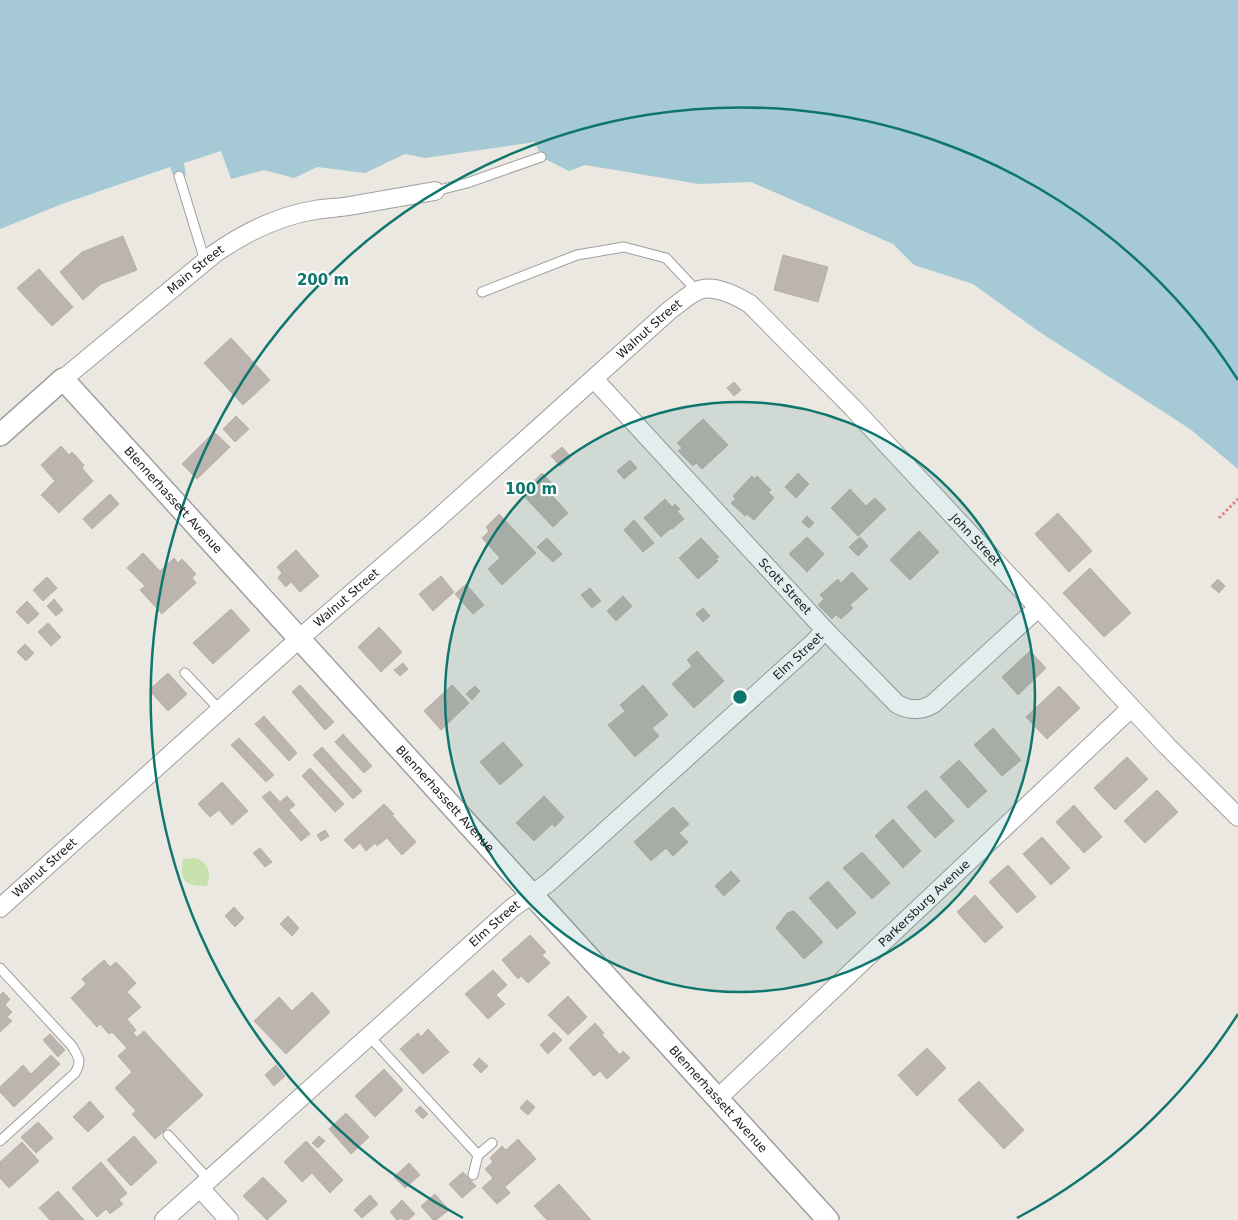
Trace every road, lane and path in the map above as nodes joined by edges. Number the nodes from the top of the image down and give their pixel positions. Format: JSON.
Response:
{"nodes":[{"id":1,"x":541,"y":157,"type":"dead end"},
{"id":2,"x":179,"y":176,"type":"dead end"},
{"id":3,"x":435,"y":191,"type":"joint"},
{"id":4,"x":205,"y":261,"type":"junction"},
{"id":5,"x":697,"y":291,"type":"junction"},
{"id":6,"x":482,"y":292,"type":"dead end"},
{"id":7,"x":63,"y":379,"type":"junction"},
{"id":8,"x":594,"y":379,"type":"junction"},
{"id":9,"x":0,"y":435,"type":"edge"},
{"id":10,"x":1238,"y":499,"type":"edge"},
{"id":11,"x":1220,"y":518,"type":"dead end"},
{"id":12,"x":1038,"y":608,"type":"junction"},
{"id":13,"x":825,"y":630,"type":"junction"},
{"id":14,"x":299,"y":639,"type":"junction"},
{"id":15,"x":185,"y":673,"type":"dead end"},
{"id":16,"x":1131,"y":708,"type":"junction"},
{"id":17,"x":220,"y":710,"type":"junction"},
{"id":18,"x":1238,"y":817,"type":"edge"},
{"id":19,"x":531,"y":894,"type":"junction"},
{"id":20,"x":0,"y":908,"type":"edge"},
{"id":21,"x":0,"y":968,"type":"edge"},
{"id":22,"x":370,"y":1036,"type":"junction"},
{"id":23,"x":717,"y":1099,"type":"junction"},
{"id":24,"x":168,"y":1135,"type":"dead end"},
{"id":25,"x":0,"y":1141,"type":"edge"},
{"id":26,"x":492,"y":1143,"type":"dead end"},
{"id":27,"x":478,"y":1155,"type":"junction"},
{"id":28,"x":473,"y":1175,"type":"dead end"},
{"id":29,"x":205,"y":1184,"type":"junction"},
{"id":30,"x":164,"y":1220,"type":"edge"},
{"id":31,"x":229,"y":1220,"type":"edge"},
{"id":32,"x":828,"y":1220,"type":"edge"}],
"edges":[{"from":1,"to":3,"type":"lane"},
{"from":2,"to":4,"type":"lane"},
{"from":3,"to":4,"type":"street","name":"Main Street"},
{"from":4,"to":7,"type":"street","name":"Main Street"},
{"from":5,"to":6,"type":"lane"},
{"from":5,"to":8,"type":"street","name":"Walnut Street"},
{"from":5,"to":12,"type":"street","name":"John Street"},
{"from":7,"to":9,"type":"street","name":"Main Street"},
{"from":7,"to":14,"type":"street","name":"Blennerhassett Avenue"},
{"from":8,"to":13,"type":"street","name":"Scott Street"},
{"from":8,"to":14,"type":"street","name":"Walnut Street"},
{"from":10,"to":11,"type":"path"},
{"from":12,"to":13,"type":"street","name":"Scott Street"},
{"from":12,"to":16,"type":"street","name":"John Street"},
{"from":13,"to":19,"type":"street","name":"Elm Street"},
{"from":14,"to":17,"type":"street","name":"Walnut Street"},
{"from":14,"to":19,"type":"street","name":"Blennerhassett Avenue"},
{"from":15,"to":17,"type":"lane"},
{"from":16,"to":18,"type":"street","name":"John Street"},
{"from":16,"to":23,"type":"street","name":"Parkersburg Avenue"},
{"from":17,"to":20,"type":"street","name":"Walnut Street"},
{"from":19,"to":22,"type":"street","name":"Elm Street"},
{"from":19,"to":23,"type":"street","name":"Blennerhassett Avenue"},
{"from":21,"to":25,"type":"lane"},
{"from":22,"to":27,"type":"lane"},
{"from":22,"to":29,"type":"street","name":"Elm Street"},
{"from":23,"to":32,"type":"street","name":"Blennerhassett Avenue"},
{"from":24,"to":29,"type":"lane"},
{"from":26,"to":27,"type":"lane"},
{"from":27,"to":28,"type":"lane"},
{"from":29,"to":30,"type":"street","name":"Elm Street"},
{"from":29,"to":31,"type":"street"}]}
